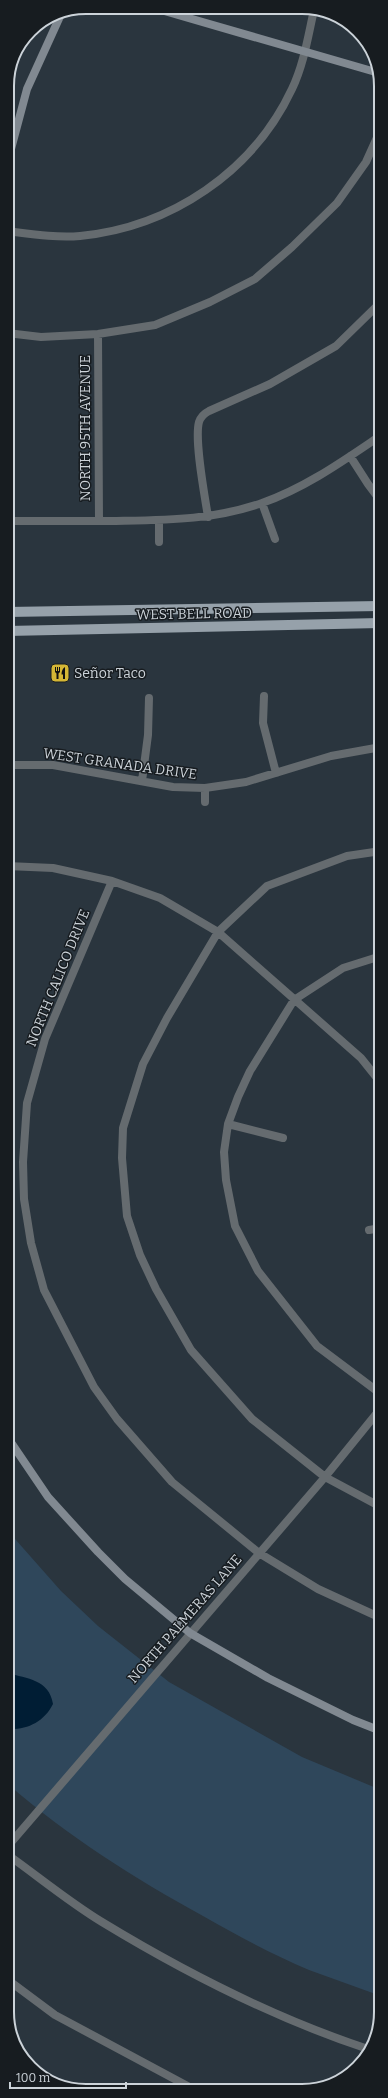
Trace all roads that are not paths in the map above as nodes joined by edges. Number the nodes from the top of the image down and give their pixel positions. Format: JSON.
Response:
{"nodes":[{"id":1,"x":175,"y":14,"type":"edge"},
{"id":2,"x":313,"y":15,"type":"edge"},
{"id":3,"x":59,"y":19,"type":"edge"},
{"id":4,"x":305,"y":52,"type":"junction"},
{"id":5,"x":372,"y":71,"type":"edge"},
{"id":6,"x":14,"y":138,"type":"edge"},
{"id":7,"x":374,"y":144,"type":"edge"},
{"id":8,"x":14,"y":233,"type":"edge"},
{"id":9,"x":374,"y":309,"type":"edge"},
{"id":10,"x":14,"y":334,"type":"edge"},
{"id":11,"x":98,"y":334,"type":"junction"},
{"id":12,"x":374,"y":440,"type":"edge"},
{"id":13,"x":350,"y":456,"type":"junction"},
{"id":14,"x":374,"y":492,"type":"edge"},
{"id":15,"x":262,"y":503,"type":"junction"},
{"id":16,"x":208,"y":517,"type":"junction"},
{"id":17,"x":159,"y":520,"type":"junction"},
{"id":18,"x":14,"y":521,"type":"edge"},
{"id":19,"x":99,"y":521,"type":"junction"},
{"id":20,"x":275,"y":539,"type":"dead end"},
{"id":21,"x":159,"y":542,"type":"dead end"},
{"id":22,"x":374,"y":606,"type":"edge"},
{"id":23,"x":14,"y":612,"type":"edge"},
{"id":24,"x":374,"y":623,"type":"edge"},
{"id":25,"x":14,"y":631,"type":"edge"},
{"id":26,"x":264,"y":696,"type":"dead end"},
{"id":27,"x":149,"y":698,"type":"dead end"},
{"id":28,"x":374,"y":748,"type":"edge"},
{"id":29,"x":14,"y":765,"type":"edge"},
{"id":30,"x":276,"y":772,"type":"junction"},
{"id":31,"x":142,"y":781,"type":"junction"},
{"id":32,"x":205,"y":788,"type":"junction"},
{"id":33,"x":205,"y":802,"type":"dead end"},
{"id":34,"x":374,"y":852,"type":"edge"},
{"id":35,"x":14,"y":866,"type":"edge"},
{"id":36,"x":112,"y":881,"type":"junction"},
{"id":37,"x":218,"y":932,"type":"junction"},
{"id":38,"x":374,"y":958,"type":"edge"},
{"id":39,"x":294,"y":1000,"type":"junction"},
{"id":40,"x":374,"y":1074,"type":"edge"},
{"id":41,"x":228,"y":1124,"type":"junction"},
{"id":42,"x":283,"y":1138,"type":"dead end"},
{"id":43,"x":374,"y":1229,"type":"edge"},
{"id":44,"x":369,"y":1230,"type":"dead end"},
{"id":45,"x":374,"y":1389,"type":"edge"},
{"id":46,"x":374,"y":1416,"type":"edge"},
{"id":47,"x":14,"y":1447,"type":"edge"},
{"id":48,"x":325,"y":1476,"type":"junction"},
{"id":49,"x":374,"y":1503,"type":"edge"},
{"id":50,"x":259,"y":1553,"type":"junction"},
{"id":51,"x":374,"y":1615,"type":"edge"},
{"id":52,"x":190,"y":1633,"type":"junction"},
{"id":53,"x":374,"y":1728,"type":"edge"},
{"id":54,"x":14,"y":1839,"type":"edge"},
{"id":55,"x":14,"y":1859,"type":"edge"},
{"id":56,"x":14,"y":1985,"type":"edge"},
{"id":57,"x":364,"y":2048,"type":"edge"},
{"id":58,"x":184,"y":2084,"type":"edge"}],
"edges":[{"from":1,"to":4,"type":"street"},
{"from":2,"to":4,"type":"street"},
{"from":3,"to":6,"type":"street"},
{"from":4,"to":5,"type":"street"},
{"from":4,"to":8,"type":"street"},
{"from":7,"to":11,"type":"street"},
{"from":9,"to":16,"type":"street"},
{"from":10,"to":11,"type":"street"},
{"from":11,"to":19,"type":"street","name":"NORTH 95TH AVENUE"},
{"from":12,"to":13,"type":"street"},
{"from":13,"to":14,"type":"street"},
{"from":13,"to":15,"type":"street"},
{"from":15,"to":16,"type":"street"},
{"from":15,"to":20,"type":"street"},
{"from":16,"to":17,"type":"street"},
{"from":17,"to":19,"type":"street"},
{"from":17,"to":21,"type":"street"},
{"from":18,"to":19,"type":"street"},
{"from":22,"to":23,"type":"main road","name":"WEST BELL ROAD"},
{"from":24,"to":25,"type":"main road","name":"WEST BELL ROAD"},
{"from":26,"to":30,"type":"street"},
{"from":27,"to":31,"type":"street"},
{"from":28,"to":30,"type":"street","name":"WEST GRANADA DRIVE"},
{"from":29,"to":31,"type":"street","name":"WEST GRANADA DRIVE"},
{"from":30,"to":32,"type":"street","name":"WEST GRANADA DRIVE"},
{"from":31,"to":32,"type":"street","name":"WEST GRANADA DRIVE"},
{"from":32,"to":33,"type":"street","name":"WEST GRANADA DRIVE"},
{"from":34,"to":37,"type":"street"},
{"from":35,"to":36,"type":"street"},
{"from":36,"to":37,"type":"street"},
{"from":36,"to":50,"type":"street","name":"NORTH CALICO DRIVE"},
{"from":37,"to":39,"type":"street"},
{"from":37,"to":48,"type":"street"},
{"from":38,"to":39,"type":"street"},
{"from":39,"to":40,"type":"street"},
{"from":39,"to":41,"type":"street"},
{"from":41,"to":42,"type":"street"},
{"from":41,"to":45,"type":"street"},
{"from":43,"to":44,"type":"street"},
{"from":46,"to":48,"type":"street","name":"NORTH PALMERAS LANE"},
{"from":47,"to":52,"type":"street"},
{"from":48,"to":49,"type":"street"},
{"from":48,"to":50,"type":"street","name":"NORTH PALMERAS LANE"},
{"from":50,"to":51,"type":"street","name":"NORTH CALICO DRIVE"},
{"from":50,"to":52,"type":"street","name":"NORTH PALMERAS LANE"},
{"from":52,"to":53,"type":"street"},
{"from":52,"to":54,"type":"street","name":"NORTH PALMERAS LANE"},
{"from":55,"to":57,"type":"street"},
{"from":56,"to":58,"type":"street"}]}
